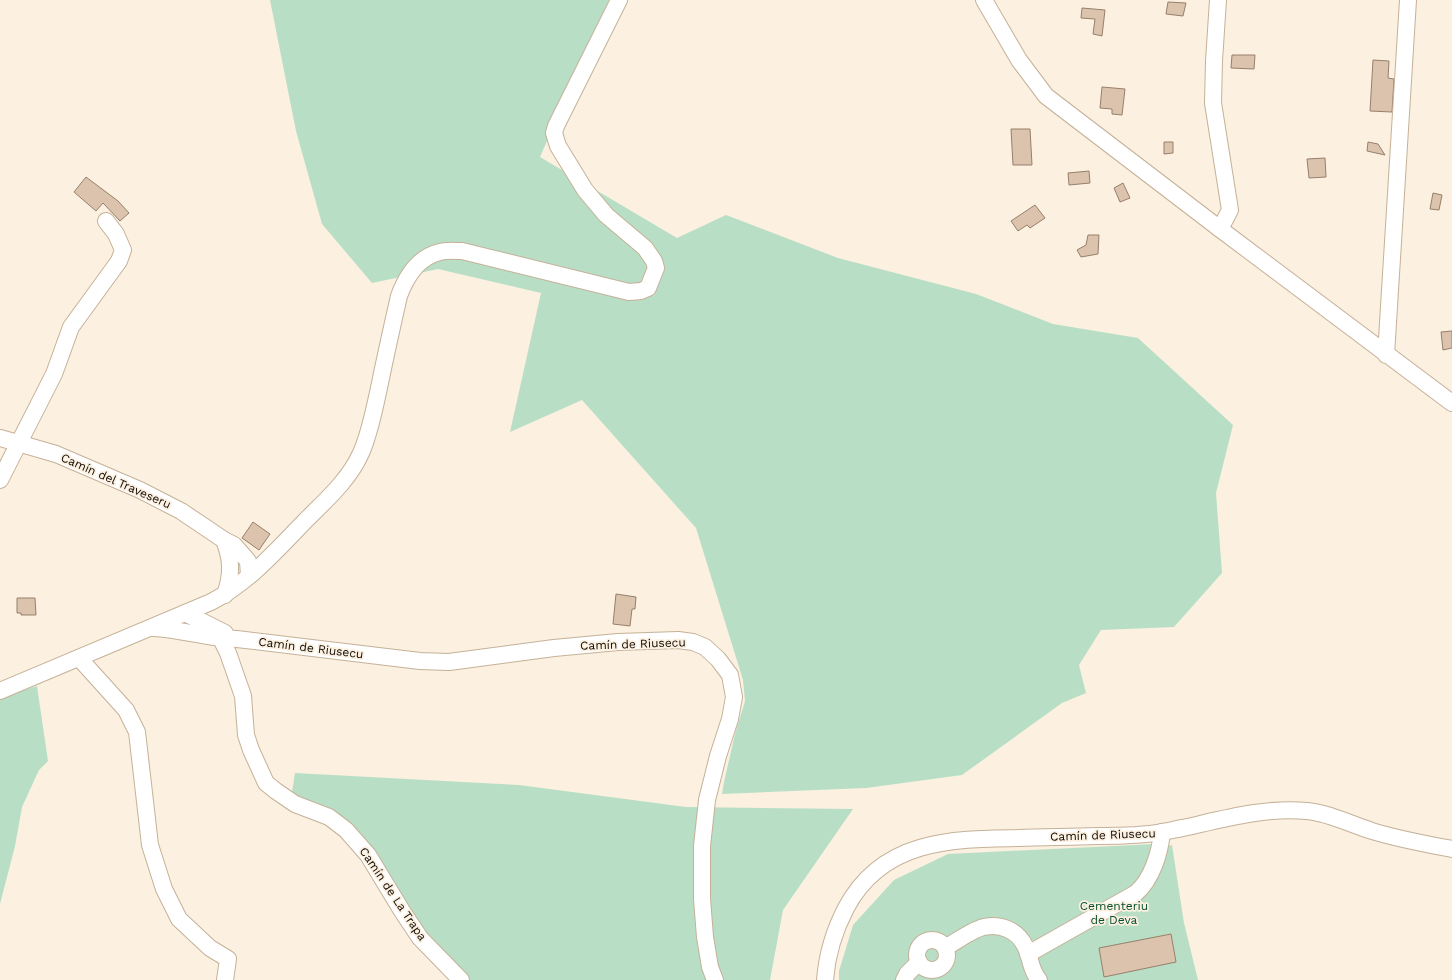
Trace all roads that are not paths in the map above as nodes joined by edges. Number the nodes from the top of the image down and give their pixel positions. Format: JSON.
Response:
{"nodes":[{"id":1,"x":619,"y":0,"type":"edge"},
{"id":2,"x":984,"y":0,"type":"edge"},
{"id":3,"x":1218,"y":0,"type":"edge"},
{"id":4,"x":1408,"y":0,"type":"edge"},
{"id":5,"x":106,"y":220,"type":"dead end"},
{"id":6,"x":1220,"y":229,"type":"junction"},
{"id":7,"x":1386,"y":355,"type":"junction"},
{"id":8,"x":1452,"y":403,"type":"edge"},
{"id":9,"x":0,"y":438,"type":"edge"},
{"id":10,"x":18,"y":444,"type":"junction"},
{"id":11,"x":0,"y":480,"type":"edge"},
{"id":12,"x":226,"y":547,"type":"junction"},
{"id":13,"x":249,"y":576,"type":"junction"},
{"id":14,"x":218,"y":598,"type":"junction"},
{"id":15,"x":185,"y":613,"type":"junction"},
{"id":16,"x":149,"y":628,"type":"junction"},
{"id":17,"x":201,"y":634,"type":"junction"},
{"id":18,"x":220,"y":634,"type":"junction"},
{"id":19,"x":79,"y":658,"type":"junction"},
{"id":20,"x":0,"y":691,"type":"edge"},
{"id":21,"x":1162,"y":832,"type":"junction"},
{"id":22,"x":1452,"y":849,"type":"edge"},
{"id":23,"x":946,"y":947,"type":"junction"},
{"id":24,"x":1028,"y":954,"type":"junction"},
{"id":25,"x":919,"y":962,"type":"junction"},
{"id":26,"x":225,"y":980,"type":"edge"},
{"id":27,"x":461,"y":980,"type":"edge"},
{"id":28,"x":715,"y":980,"type":"edge"},
{"id":29,"x":825,"y":980,"type":"edge"},
{"id":30,"x":904,"y":980,"type":"edge"},
{"id":31,"x":1039,"y":980,"type":"edge"}],
"edges":[{"from":1,"to":13,"type":"street"},
{"from":2,"to":6,"type":"street"},
{"from":3,"to":6,"type":"street"},
{"from":4,"to":7,"type":"street"},
{"from":5,"to":10,"type":"street"},
{"from":6,"to":7,"type":"street"},
{"from":7,"to":8,"type":"street"},
{"from":9,"to":10,"type":"street","name":"Camín del Traveseru"},
{"from":10,"to":11,"type":"street"},
{"from":10,"to":12,"type":"street","name":"Camín del Traveseru"},
{"from":12,"to":13,"type":"street","name":"Camín del Traveseru"},
{"from":12,"to":14,"type":"street"},
{"from":13,"to":14,"type":"street"},
{"from":14,"to":15,"type":"street"},
{"from":14,"to":18,"type":"street"},
{"from":15,"to":16,"type":"street"},
{"from":15,"to":17,"type":"street","name":"Camín de Riusecu"},
{"from":15,"to":18,"type":"street","name":"Camín de Riusecu"},
{"from":16,"to":17,"type":"street","name":"Camín de Riusecu"},
{"from":16,"to":19,"type":"street"},
{"from":17,"to":18,"type":"street","name":"Camín de Riusecu"},
{"from":18,"to":27,"type":"street","name":"Camín de La Trapa"},
{"from":18,"to":28,"type":"street","name":"Camín de Riusecu"},
{"from":19,"to":20,"type":"street"},
{"from":19,"to":26,"type":"street"},
{"from":21,"to":22,"type":"street","name":"Camín de Riusecu"},
{"from":21,"to":24,"type":"street"},
{"from":21,"to":29,"type":"street","name":"Camín de Riusecu"},
{"from":23,"to":24,"type":"street"},
{"from":23,"to":25,"type":"street"},
{"from":23,"to":25,"type":"street"},
{"from":24,"to":31,"type":"street"},
{"from":25,"to":30,"type":"street"}]}
